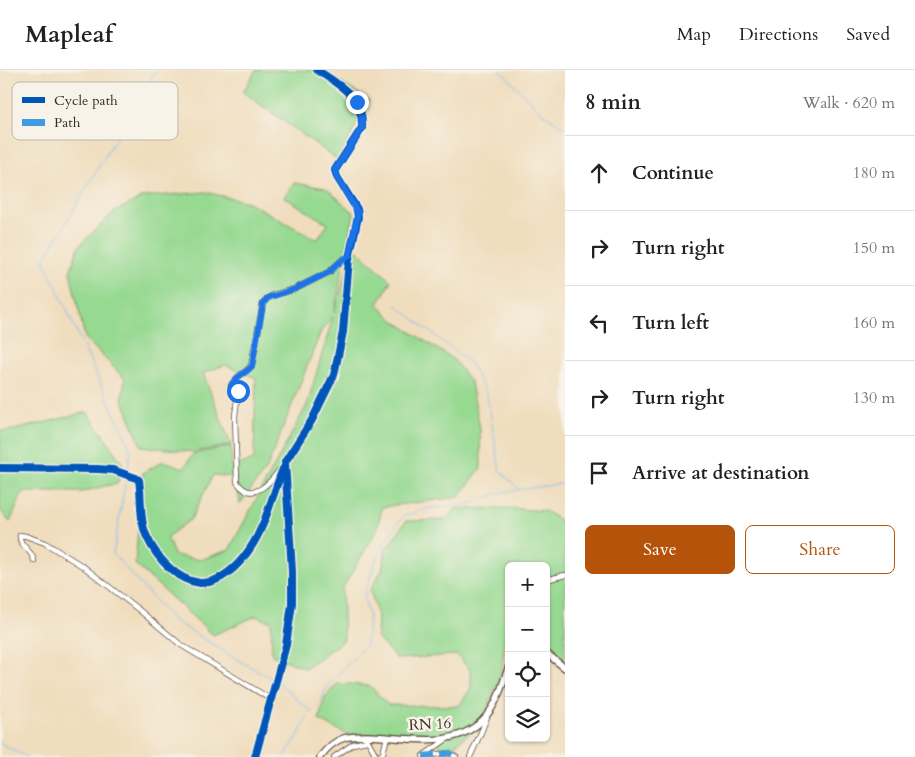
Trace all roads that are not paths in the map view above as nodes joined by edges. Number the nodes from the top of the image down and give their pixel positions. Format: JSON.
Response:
{"nodes":[{"id":1,"x":317,"y":70,"type":"edge"},
{"id":2,"x":349,"y":256,"type":"junction"},
{"id":3,"x":285,"y":462,"type":"junction"},
{"id":4,"x":0,"y":468,"type":"edge"},
{"id":5,"x":34,"y":561,"type":"dead end"},
{"id":6,"x":565,"y":575,"type":"edge"},
{"id":7,"x":550,"y":579,"type":"edge"},
{"id":8,"x":552,"y":657,"type":"edge"},
{"id":9,"x":565,"y":668,"type":"edge"},
{"id":10,"x":505,"y":677,"type":"edge"},
{"id":11,"x":272,"y":700,"type":"junction"},
{"id":12,"x":487,"y":715,"type":"junction"},
{"id":13,"x":388,"y":737,"type":"junction"},
{"id":14,"x":448,"y":738,"type":"junction"},
{"id":15,"x":366,"y":739,"type":"junction"},
{"id":16,"x":423,"y":756,"type":"edge"},
{"id":17,"x":255,"y":757,"type":"edge"},
{"id":18,"x":320,"y":757,"type":"edge"},
{"id":19,"x":334,"y":757,"type":"edge"},
{"id":20,"x":378,"y":757,"type":"edge"},
{"id":21,"x":456,"y":757,"type":"edge"},
{"id":22,"x":470,"y":757,"type":"edge"}],
"edges":[{"from":1,"to":2,"type":"street"},
{"from":2,"to":3,"type":"street"},
{"from":2,"to":3,"type":"street"},
{"from":3,"to":4,"type":"street"},
{"from":3,"to":11,"type":"street"},
{"from":5,"to":11,"type":"street"},
{"from":6,"to":7,"type":"street"},
{"from":8,"to":9,"type":"main road"},
{"from":10,"to":12,"type":"main road","name":"RN 16","number":"RN 16"},
{"from":11,"to":17,"type":"street"},
{"from":12,"to":14,"type":"main road","name":"RN 16","number":"RN 16"},
{"from":12,"to":22,"type":"street"},
{"from":13,"to":14,"type":"main road","name":"RN 16","number":"RN 16"},
{"from":13,"to":15,"type":"main road","name":"RN 16","number":"RN 16"},
{"from":13,"to":20,"type":"street"},
{"from":14,"to":16,"type":"street"},
{"from":15,"to":18,"type":"main road","name":"RN 16","number":"RN 16"},
{"from":15,"to":19,"type":"street"},
{"from":15,"to":20,"type":"street"},
{"from":16,"to":21,"type":"street"}]}
